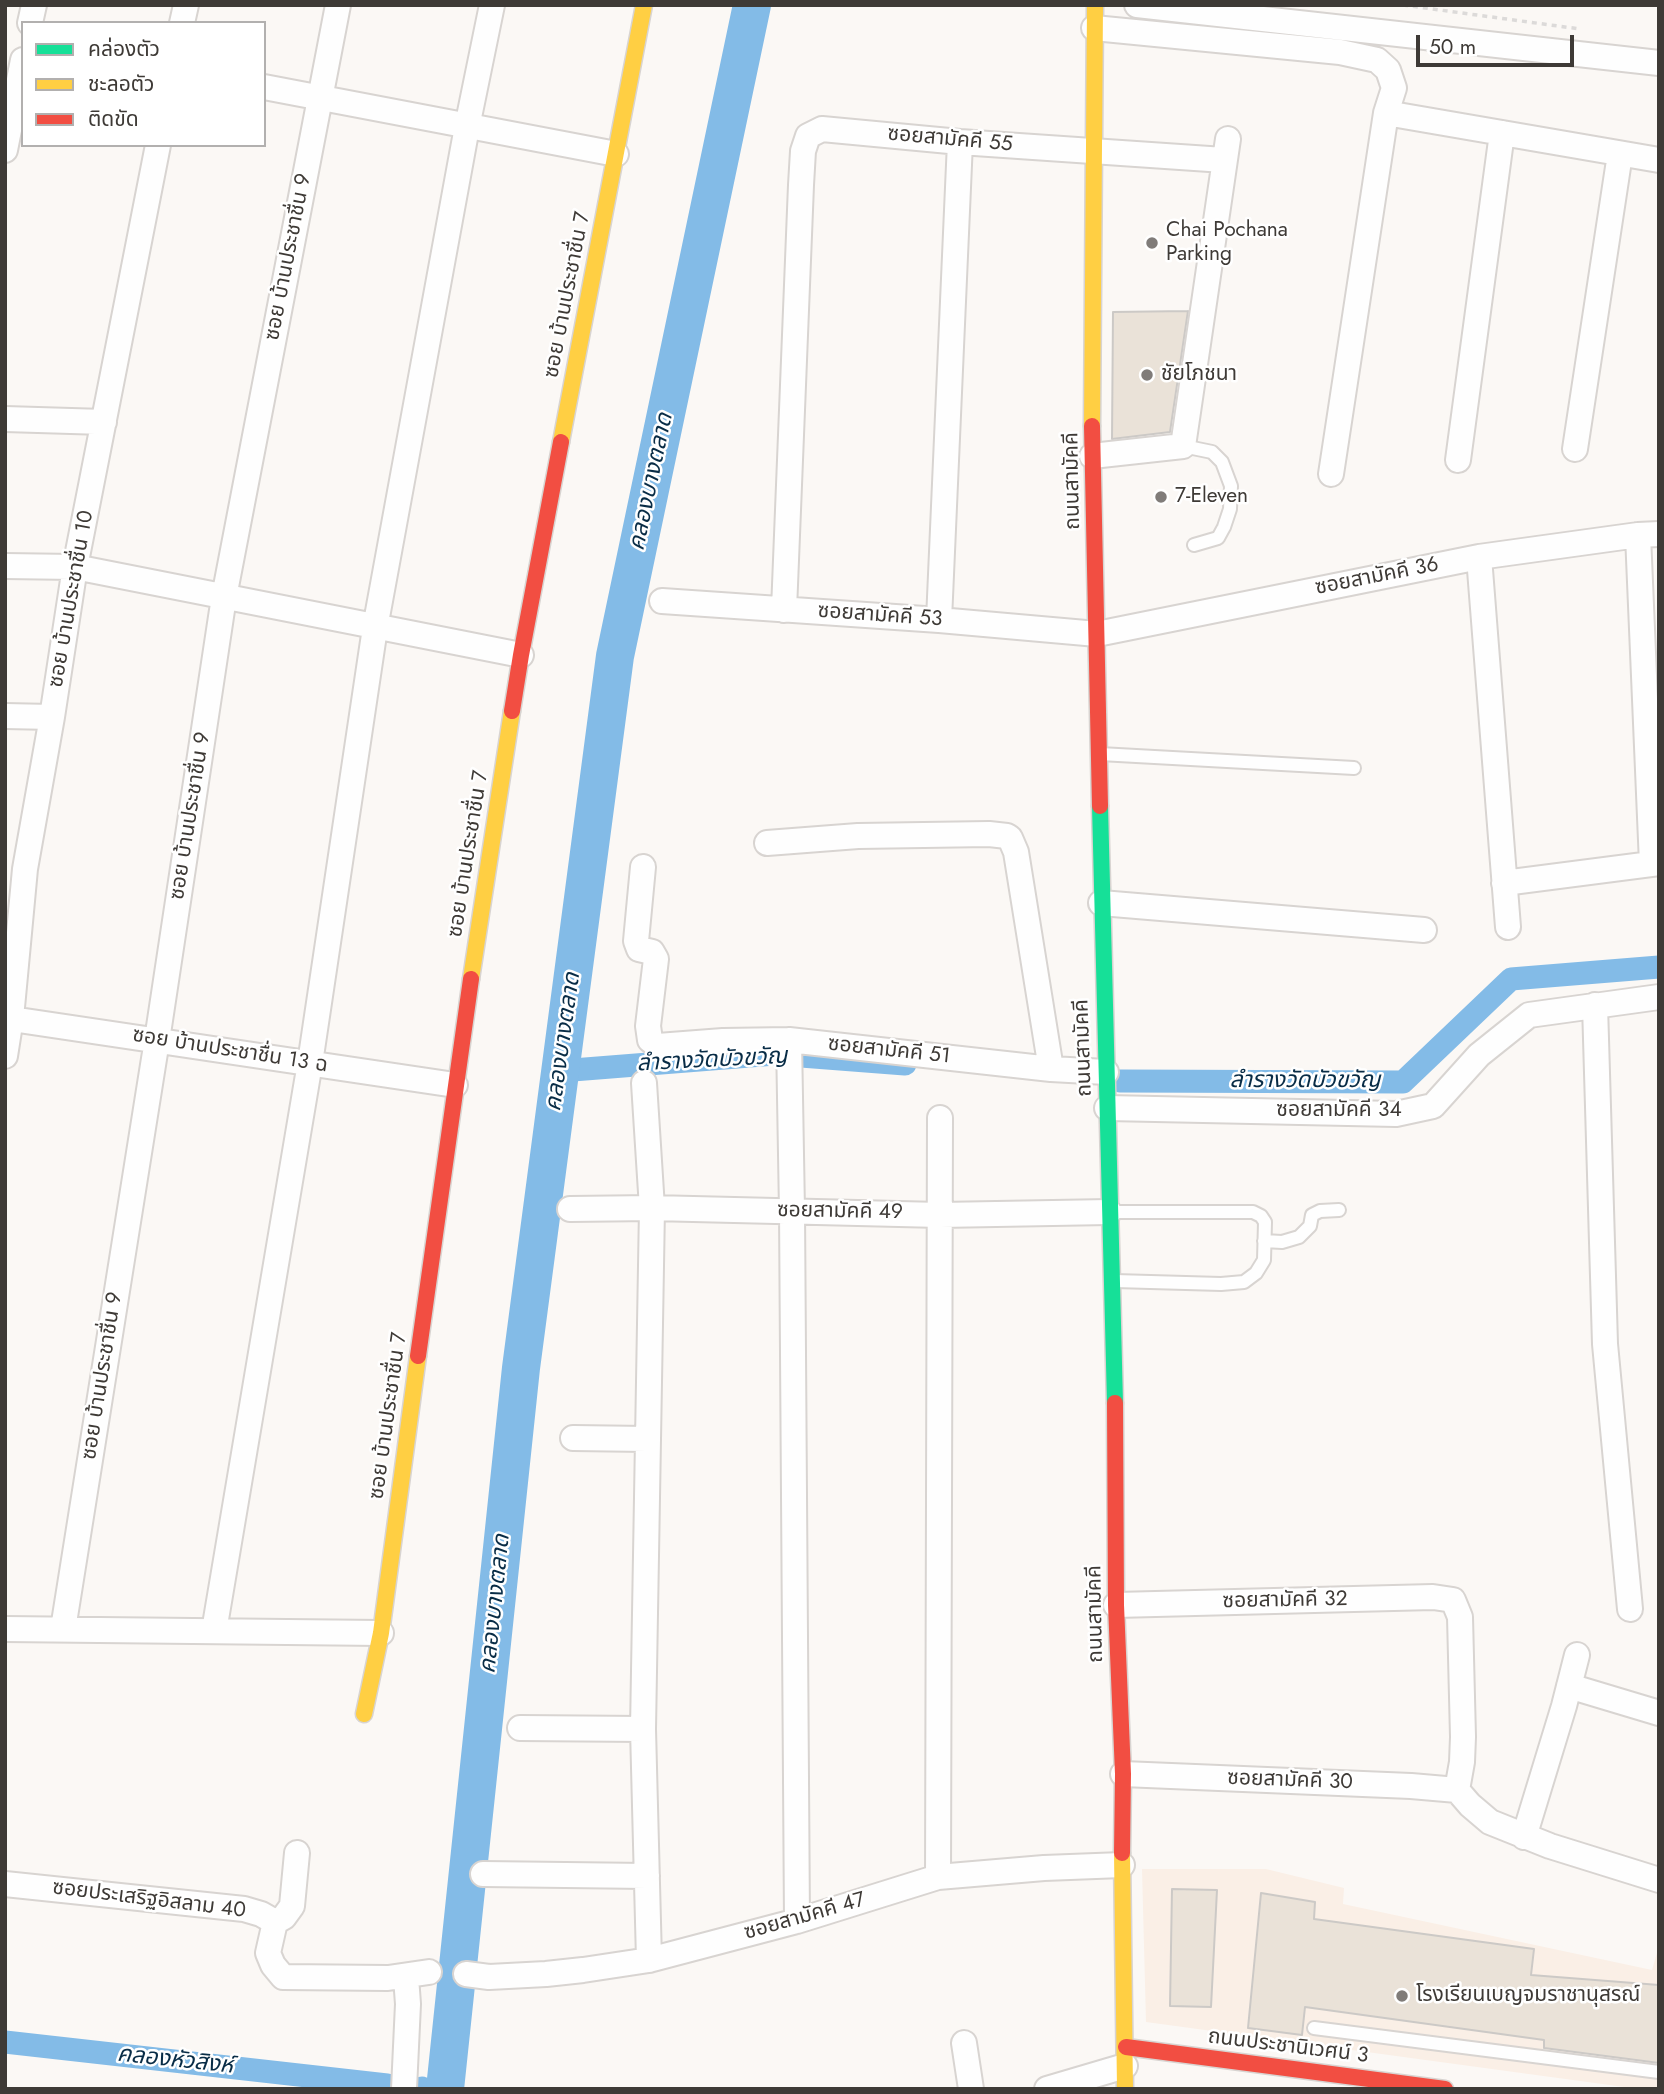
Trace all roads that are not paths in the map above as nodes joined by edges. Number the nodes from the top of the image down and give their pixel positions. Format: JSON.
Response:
{"nodes":[{"id":1,"x":338,"y":5,"type":"edge"},
{"id":2,"x":492,"y":5,"type":"edge"},
{"id":3,"x":645,"y":5,"type":"edge"},
{"id":4,"x":1137,"y":5,"type":"edge"},
{"id":5,"x":1094,"y":16,"type":"edge"},
{"id":6,"x":1659,"y":63,"type":"edge"},
{"id":7,"x":21,"y":67,"type":"edge"},
{"id":8,"x":266,"y":87,"type":"edge"},
{"id":9,"x":319,"y":99,"type":"junction"},
{"id":10,"x":9,"y":111,"type":"edge"},
{"id":11,"x":1386,"y":113,"type":"junction"},
{"id":12,"x":467,"y":127,"type":"junction"},
{"id":13,"x":1502,"y":133,"type":"junction"},
{"id":14,"x":960,"y":142,"type":"junction"},
{"id":15,"x":158,"y":147,"type":"edge"},
{"id":16,"x":5,"y":150,"type":"edge"},
{"id":17,"x":1093,"y":152,"type":"junction"},
{"id":18,"x":1620,"y":153,"type":"junction"},
{"id":19,"x":616,"y":154,"type":"junction"},
{"id":20,"x":1659,"y":160,"type":"edge"},
{"id":21,"x":5,"y":419,"type":"edge"},
{"id":22,"x":104,"y":422,"type":"junction"},
{"id":23,"x":1183,"y":446,"type":"junction"},
{"id":24,"x":1575,"y":449,"type":"dead end"},
{"id":25,"x":1093,"y":456,"type":"junction"},
{"id":26,"x":1458,"y":460,"type":"dead end"},
{"id":27,"x":1331,"y":474,"type":"dead end"},
{"id":28,"x":1649,"y":535,"type":"edge"},
{"id":29,"x":1194,"y":545,"type":"dead end"},
{"id":30,"x":1479,"y":557,"type":"junction"},
{"id":31,"x":5,"y":566,"type":"edge"},
{"id":32,"x":75,"y":568,"type":"junction"},
{"id":33,"x":224,"y":597,"type":"junction"},
{"id":34,"x":662,"y":601,"type":"dead end"},
{"id":35,"x":784,"y":610,"type":"junction"},
{"id":36,"x":939,"y":620,"type":"junction"},
{"id":37,"x":375,"y":628,"type":"junction"},
{"id":38,"x":1097,"y":634,"type":"junction"},
{"id":39,"x":521,"y":655,"type":"junction"},
{"id":40,"x":5,"y":716,"type":"edge"},
{"id":41,"x":52,"y":717,"type":"junction"},
{"id":42,"x":1099,"y":754,"type":"junction"},
{"id":43,"x":1354,"y":768,"type":"dead end"},
{"id":44,"x":766,"y":843,"type":"dead end"},
{"id":45,"x":1656,"y":864,"type":"edge"},
{"id":46,"x":643,"y":867,"type":"dead end"},
{"id":47,"x":15,"y":869,"type":"edge"},
{"id":48,"x":1504,"y":883,"type":"junction"},
{"id":49,"x":1101,"y":903,"type":"junction"},
{"id":50,"x":1508,"y":927,"type":"dead end"},
{"id":51,"x":1424,"y":930,"type":"dead end"},
{"id":52,"x":1659,"y":997,"type":"edge"},
{"id":53,"x":1595,"y":1005,"type":"junction"},
{"id":54,"x":8,"y":1018,"type":"edge"},
{"id":55,"x":157,"y":1040,"type":"junction"},
{"id":56,"x":788,"y":1050,"type":"junction"},
{"id":57,"x":5,"y":1056,"type":"edge"},
{"id":58,"x":310,"y":1063,"type":"junction"},
{"id":59,"x":1051,"y":1069,"type":"junction"},
{"id":60,"x":1106,"y":1072,"type":"junction"},
{"id":61,"x":644,"y":1083,"type":"dead end"},
{"id":62,"x":455,"y":1086,"type":"junction"},
{"id":63,"x":1107,"y":1108,"type":"junction"},
{"id":64,"x":940,"y":1118,"type":"dead end"},
{"id":65,"x":652,"y":1208,"type":"junction"},
{"id":66,"x":570,"y":1209,"type":"dead end"},
{"id":67,"x":792,"y":1210,"type":"junction"},
{"id":68,"x":1339,"y":1210,"type":"dead end"},
{"id":69,"x":1109,"y":1212,"type":"junction"},
{"id":70,"x":940,"y":1214,"type":"junction"},
{"id":71,"x":1264,"y":1241,"type":"junction"},
{"id":72,"x":1111,"y":1281,"type":"junction"},
{"id":73,"x":573,"y":1438,"type":"dead end"},
{"id":74,"x":647,"y":1439,"type":"junction"},
{"id":75,"x":1116,"y":1605,"type":"junction"},
{"id":76,"x":1630,"y":1609,"type":"dead end"},
{"id":77,"x":5,"y":1629,"type":"edge"},
{"id":78,"x":63,"y":1629,"type":"junction"},
{"id":79,"x":214,"y":1631,"type":"junction"},
{"id":80,"x":381,"y":1633,"type":"junction"},
{"id":81,"x":1577,"y":1655,"type":"dead end"},
{"id":82,"x":1569,"y":1686,"type":"junction"},
{"id":83,"x":1659,"y":1713,"type":"edge"},
{"id":84,"x":364,"y":1714,"type":"dead end"},
{"id":85,"x":520,"y":1728,"type":"dead end"},
{"id":86,"x":643,"y":1728,"type":"junction"},
{"id":87,"x":1123,"y":1774,"type":"junction"},
{"id":88,"x":1457,"y":1790,"type":"junction"},
{"id":89,"x":1524,"y":1837,"type":"junction"},
{"id":90,"x":297,"y":1853,"type":"dead end"},
{"id":91,"x":1122,"y":1865,"type":"junction"},
{"id":92,"x":483,"y":1874,"type":"dead end"},
{"id":93,"x":647,"y":1875,"type":"junction"},
{"id":94,"x":938,"y":1877,"type":"junction"},
{"id":95,"x":1659,"y":1880,"type":"edge"},
{"id":96,"x":5,"y":1884,"type":"edge"},
{"id":97,"x":797,"y":1921,"type":"junction"},
{"id":98,"x":275,"y":1922,"type":"junction"},
{"id":99,"x":649,"y":1959,"type":"junction"},
{"id":100,"x":478,"y":1975,"type":"dead end"},
{"id":101,"x":1314,"y":2028,"type":"dead end"},
{"id":102,"x":964,"y":2043,"type":"dead end"},
{"id":103,"x":1125,"y":2067,"type":"edge"},
{"id":104,"x":1659,"y":2072,"type":"edge"},
{"id":105,"x":1277,"y":2078,"type":"edge"},
{"id":106,"x":404,"y":2089,"type":"edge"},
{"id":107,"x":971,"y":2089,"type":"edge"},
{"id":108,"x":1047,"y":2089,"type":"edge"},
{"id":109,"x":1445,"y":2089,"type":"edge"}],
"edges":[{"from":1,"to":9,"type":"street","name":"ซอย บ้านประชาชื่น 9"},
{"from":2,"to":12,"type":"street"},
{"from":3,"to":19,"type":"street","name":"ซอย บ้านประชาชื่น 7"},
{"from":4,"to":6,"type":"street"},
{"from":5,"to":11,"type":"street"},
{"from":5,"to":17,"type":"street","name":"ถนนสามัคคี"},
{"from":7,"to":10,"type":"street"},
{"from":8,"to":9,"type":"street"},
{"from":9,"to":12,"type":"street"},
{"from":9,"to":33,"type":"street","name":"ซอย บ้านประชาชื่น 9"},
{"from":10,"to":16,"type":"street"},
{"from":11,"to":13,"type":"street"},
{"from":11,"to":27,"type":"street"},
{"from":12,"to":19,"type":"street"},
{"from":12,"to":37,"type":"street"},
{"from":13,"to":18,"type":"street"},
{"from":13,"to":26,"type":"street"},
{"from":14,"to":17,"type":"street","name":"ซอยสามัคคี 55"},
{"from":14,"to":35,"type":"street","name":"ซอยสามัคคี 55"},
{"from":14,"to":36,"type":"street"},
{"from":15,"to":22,"type":"street","name":"ซอย บ้านประชาชื่น 10"},
{"from":17,"to":23,"type":"street","name":"ซอยสามัคคี 55"},
{"from":17,"to":25,"type":"street","name":"ถนนสามัคคี"},
{"from":18,"to":20,"type":"street"},
{"from":18,"to":24,"type":"street"},
{"from":19,"to":39,"type":"street","name":"ซอย บ้านประชาชื่น 7"},
{"from":21,"to":22,"type":"street"},
{"from":22,"to":32,"type":"street","name":"ซอย บ้านประชาชื่น 10"},
{"from":23,"to":25,"type":"street"},
{"from":23,"to":29,"type":"lane"},
{"from":25,"to":38,"type":"street","name":"ถนนสามัคคี"},
{"from":28,"to":30,"type":"street","name":"ซอยสามัคคี 36"},
{"from":28,"to":45,"type":"street"},
{"from":30,"to":38,"type":"street","name":"ซอยสามัคคี 36"},
{"from":30,"to":48,"type":"street"},
{"from":31,"to":32,"type":"street"},
{"from":32,"to":33,"type":"street"},
{"from":32,"to":41,"type":"street","name":"ซอย บ้านประชาชื่น 10"},
{"from":33,"to":37,"type":"street"},
{"from":33,"to":55,"type":"street","name":"ซอย บ้านประชาชื่น 9"},
{"from":34,"to":35,"type":"street","name":"ซอยสามัคคี 53"},
{"from":35,"to":36,"type":"street","name":"ซอยสามัคคี 53"},
{"from":36,"to":38,"type":"street","name":"ซอยสามัคคี 53"},
{"from":37,"to":39,"type":"street"},
{"from":37,"to":58,"type":"street"},
{"from":38,"to":42,"type":"street","name":"ถนนสามัคคี"},
{"from":39,"to":62,"type":"street","name":"ซอย บ้านประชาชื่น 7"},
{"from":40,"to":41,"type":"street"},
{"from":41,"to":47,"type":"street","name":"ซอย บ้านประชาชื่น 10"},
{"from":42,"to":43,"type":"lane"},
{"from":42,"to":49,"type":"street","name":"ถนนสามัคคี"},
{"from":44,"to":59,"type":"street"},
{"from":45,"to":48,"type":"street"},
{"from":46,"to":56,"type":"street","name":"ซอยสามัคคี 51"},
{"from":47,"to":54,"type":"street","name":"ซอย บ้านประชาชื่น 10"},
{"from":48,"to":50,"type":"street"},
{"from":49,"to":51,"type":"street"},
{"from":49,"to":60,"type":"street","name":"ถนนสามัคคี"},
{"from":52,"to":53,"type":"street","name":"ซอยสามัคคี 34"},
{"from":53,"to":63,"type":"street","name":"ซอยสามัคคี 34"},
{"from":53,"to":76,"type":"street"},
{"from":54,"to":55,"type":"street","name":"ซอย บ้านประชาชื่น 13 ฉ"},
{"from":54,"to":57,"type":"street","name":"ซอย บ้านประชาชื่น 10"},
{"from":55,"to":58,"type":"street","name":"ซอย บ้านประชาชื่น 13 ฉ"},
{"from":55,"to":78,"type":"street","name":"ซอย บ้านประชาชื่น 9"},
{"from":56,"to":59,"type":"street","name":"ซอยสามัคคี 51"},
{"from":56,"to":67,"type":"street"},
{"from":58,"to":62,"type":"street","name":"ซอย บ้านประชาชื่น 13 ฉ"},
{"from":58,"to":79,"type":"street"},
{"from":59,"to":60,"type":"street","name":"ซอยสามัคคี 51"},
{"from":60,"to":63,"type":"street","name":"ถนนสามัคคี"},
{"from":61,"to":65,"type":"street"},
{"from":62,"to":80,"type":"street","name":"ซอย บ้านประชาชื่น 7"},
{"from":63,"to":69,"type":"street","name":"ถนนสามัคคี"},
{"from":64,"to":70,"type":"street"},
{"from":65,"to":66,"type":"street","name":"ซอยสามัคคี 49"},
{"from":65,"to":67,"type":"street","name":"ซอยสามัคคี 49"},
{"from":65,"to":74,"type":"street"},
{"from":67,"to":70,"type":"street","name":"ซอยสามัคคี 49"},
{"from":67,"to":97,"type":"street"},
{"from":68,"to":71,"type":"lane"},
{"from":69,"to":70,"type":"street","name":"ซอยสามัคคี 49"},
{"from":69,"to":71,"type":"lane"},
{"from":69,"to":72,"type":"street","name":"ถนนสามัคคี"},
{"from":70,"to":94,"type":"street"},
{"from":71,"to":72,"type":"lane"},
{"from":72,"to":75,"type":"street","name":"ถนนสามัคคี"},
{"from":73,"to":74,"type":"street"},
{"from":74,"to":86,"type":"street"},
{"from":75,"to":87,"type":"street","name":"ถนนสามัคคี"},
{"from":75,"to":88,"type":"street","name":"ซอยสามัคคี 32"},
{"from":77,"to":78,"type":"street"},
{"from":78,"to":79,"type":"street"},
{"from":79,"to":80,"type":"street"},
{"from":80,"to":84,"type":"street","name":"ซอย บ้านประชาชื่น 7"},
{"from":81,"to":82,"type":"street"},
{"from":82,"to":83,"type":"street"},
{"from":82,"to":89,"type":"street"},
{"from":85,"to":86,"type":"street"},
{"from":86,"to":93,"type":"street"},
{"from":87,"to":88,"type":"street","name":"ซอยสามัคคี 30"},
{"from":87,"to":91,"type":"street","name":"ถนนสามัคคี"},
{"from":88,"to":89,"type":"street"},
{"from":89,"to":95,"type":"street"},
{"from":90,"to":98,"type":"street"},
{"from":91,"to":94,"type":"street","name":"ซอยสามัคคี 47"},
{"from":91,"to":103,"type":"street","name":"ถนนสามัคคี"},
{"from":92,"to":93,"type":"street"},
{"from":93,"to":99,"type":"street"},
{"from":94,"to":97,"type":"street","name":"ซอยสามัคคี 47"},
{"from":96,"to":98,"type":"street","name":"ซอยประเสริฐอิสลาม 40"},
{"from":97,"to":99,"type":"street","name":"ซอยสามัคคี 47"},
{"from":98,"to":106,"type":"street","name":"ซอยประเสริฐอิสลาม 40"},
{"from":99,"to":100,"type":"street","name":"ซอยสามัคคี 47"},
{"from":101,"to":104,"type":"lane"},
{"from":102,"to":107,"type":"street"},
{"from":103,"to":105,"type":"street","name":"ถนนประชานิเวศน์ 3"},
{"from":103,"to":108,"type":"street"},
{"from":105,"to":109,"type":"street","name":"ถนนประชานิเวศน์ 3"}]}
